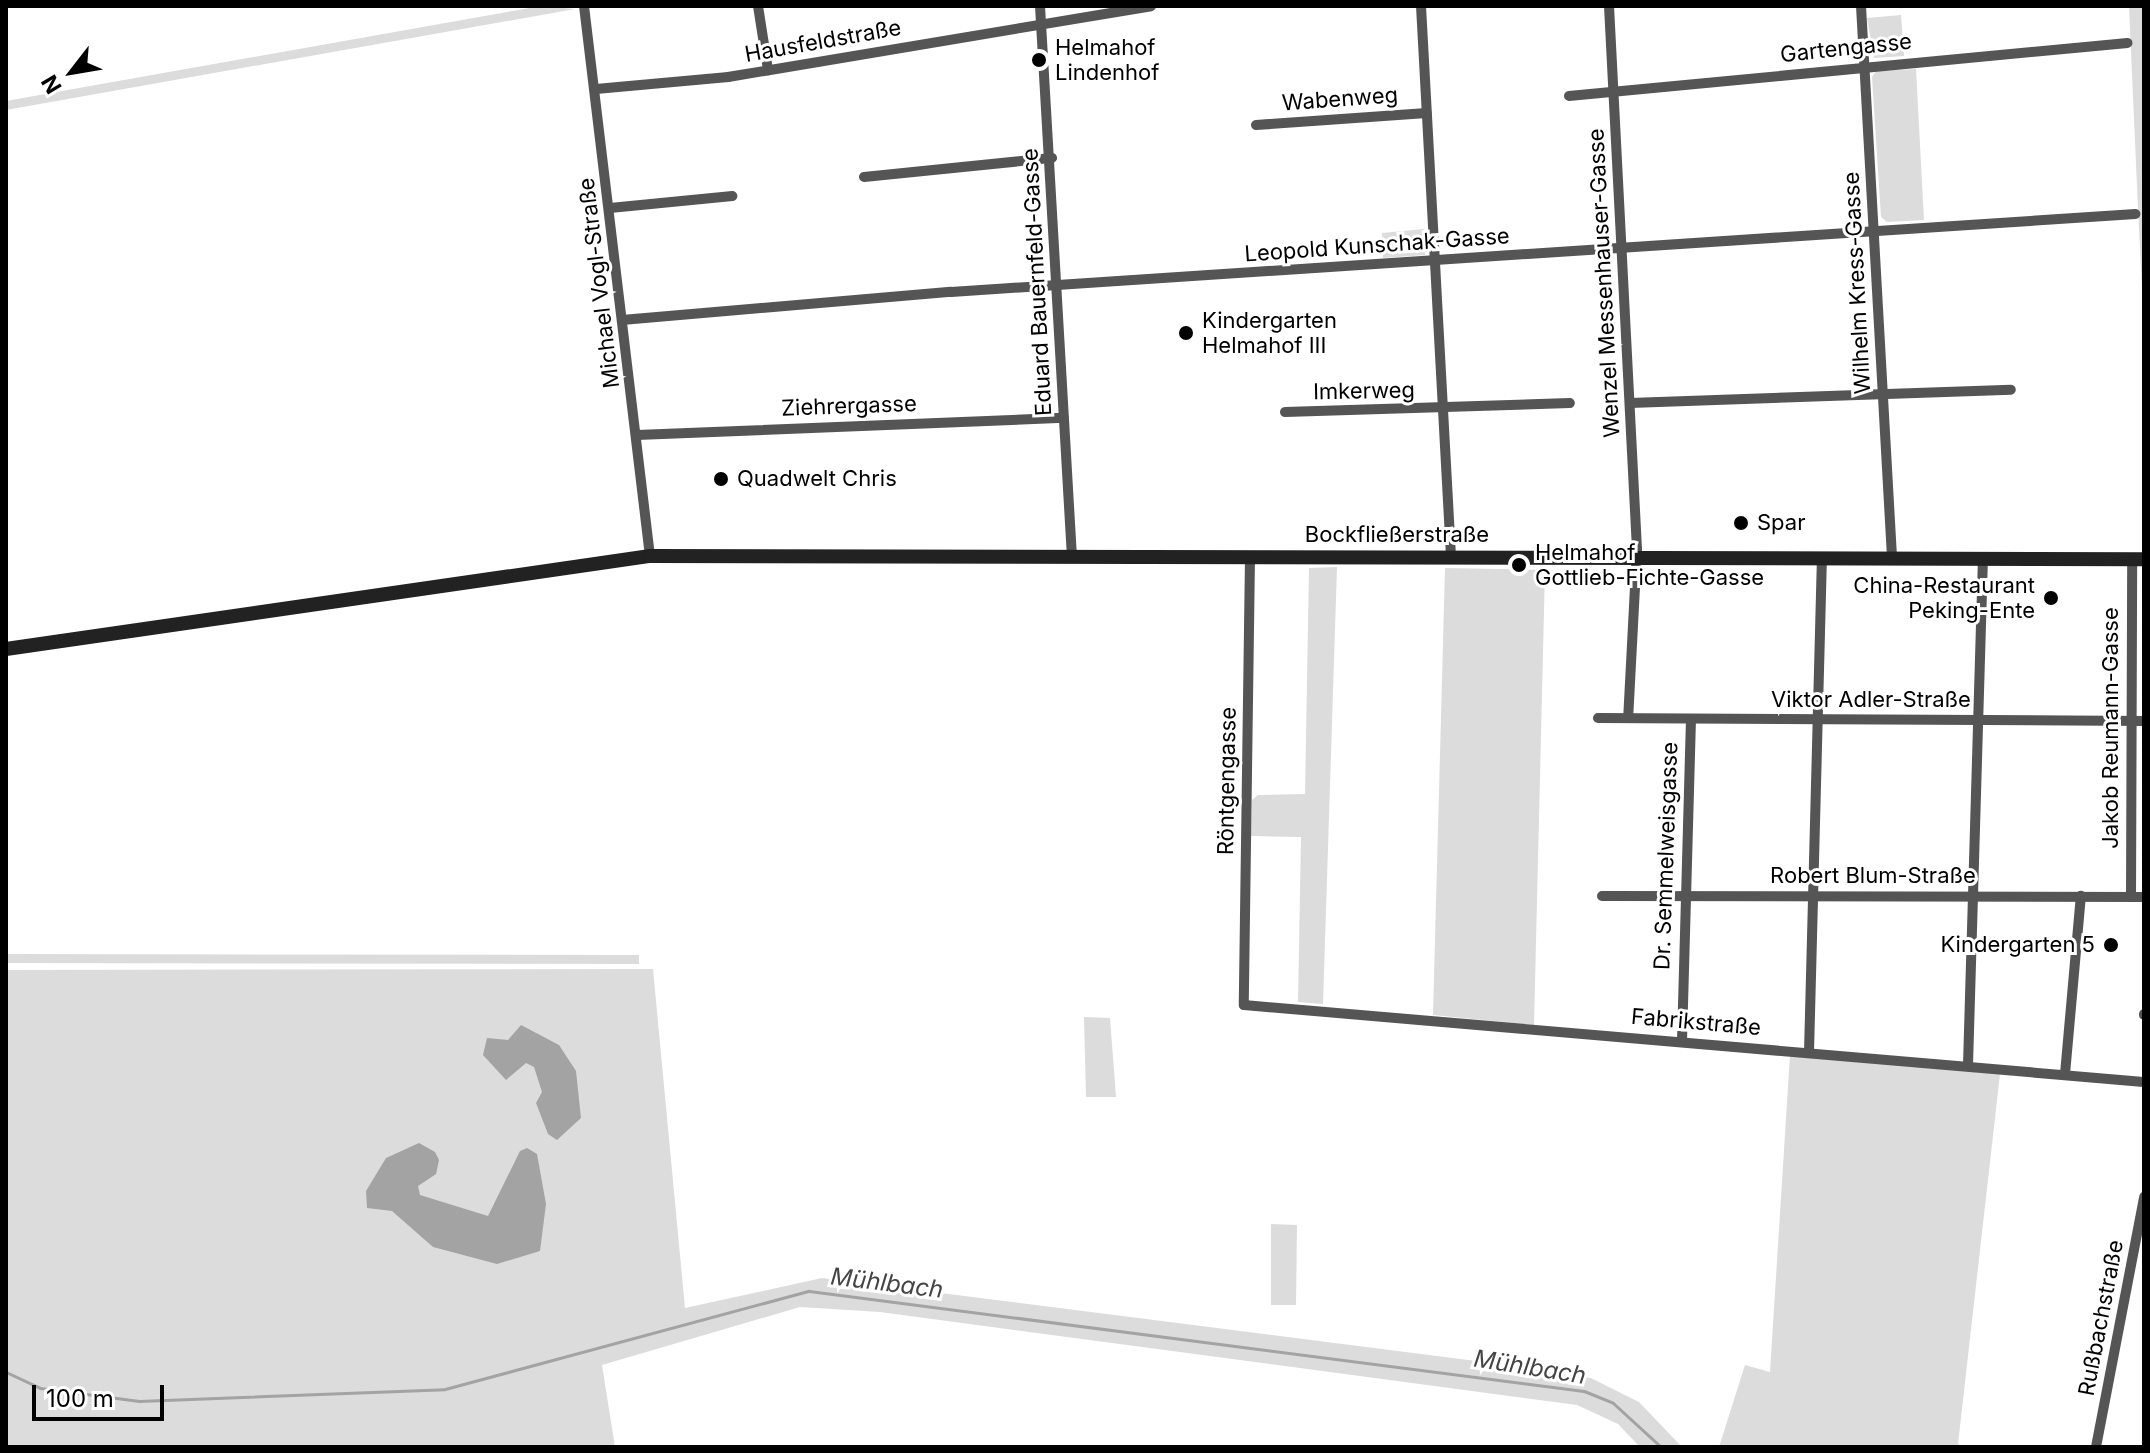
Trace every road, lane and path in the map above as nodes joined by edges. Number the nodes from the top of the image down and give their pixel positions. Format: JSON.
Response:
{"nodes":[{"id":1,"x":584,"y":6,"type":"edge"},
{"id":2,"x":758,"y":6,"type":"edge"},
{"id":3,"x":1040,"y":6,"type":"edge"},
{"id":4,"x":1151,"y":6,"type":"edge"},
{"id":5,"x":1421,"y":6,"type":"edge"},
{"id":6,"x":1609,"y":6,"type":"edge"},
{"id":7,"x":1861,"y":6,"type":"edge"},
{"id":8,"x":1043,"y":24,"type":"junction"},
{"id":9,"x":2127,"y":43,"type":"dead end"},
{"id":10,"x":1865,"y":66,"type":"junction"},
{"id":11,"x":768,"y":70,"type":"junction"},
{"id":12,"x":596,"y":89,"type":"junction"},
{"id":13,"x":1615,"y":91,"type":"junction"},
{"id":14,"x":1569,"y":96,"type":"dead end"},
{"id":15,"x":1427,"y":113,"type":"junction"},
{"id":16,"x":1256,"y":125,"type":"dead end"},
{"id":17,"x":1052,"y":158,"type":"junction"},
{"id":18,"x":864,"y":177,"type":"dead end"},
{"id":19,"x":732,"y":196,"type":"dead end"},
{"id":20,"x":610,"y":208,"type":"junction"},
{"id":21,"x":2135,"y":214,"type":"dead end"},
{"id":22,"x":1875,"y":230,"type":"junction"},
{"id":23,"x":1621,"y":249,"type":"junction"},
{"id":24,"x":1435,"y":261,"type":"junction"},
{"id":25,"x":1058,"y":286,"type":"junction"},
{"id":26,"x":622,"y":320,"type":"junction"},
{"id":27,"x":2011,"y":390,"type":"dead end"},
{"id":28,"x":1882,"y":393,"type":"junction"},
{"id":29,"x":1570,"y":403,"type":"dead end"},
{"id":30,"x":1630,"y":403,"type":"junction"},
{"id":31,"x":1444,"y":410,"type":"junction"},
{"id":32,"x":1285,"y":412,"type":"dead end"},
{"id":33,"x":1064,"y":418,"type":"junction"},
{"id":34,"x":637,"y":435,"type":"junction"},
{"id":35,"x":650,"y":556,"type":"junction"},
{"id":36,"x":1072,"y":557,"type":"junction"},
{"id":37,"x":1250,"y":557,"type":"junction"},
{"id":38,"x":1451,"y":557,"type":"junction"},
{"id":39,"x":1635,"y":557,"type":"junction"},
{"id":40,"x":1892,"y":557,"type":"junction"},
{"id":41,"x":1822,"y":558,"type":"junction"},
{"id":42,"x":1983,"y":558,"type":"junction"},
{"id":43,"x":2138,"y":559,"type":"edge"},
{"id":44,"x":6,"y":649,"type":"edge"},
{"id":45,"x":1598,"y":718,"type":"dead end"},
{"id":46,"x":1628,"y":718,"type":"junction"},
{"id":47,"x":1816,"y":719,"type":"junction"},
{"id":48,"x":1977,"y":720,"type":"junction"},
{"id":49,"x":1691,"y":721,"type":"junction"},
{"id":50,"x":2131,"y":721,"type":"junction"},
{"id":51,"x":2144,"y":721,"type":"edge"},
{"id":52,"x":1684,"y":895,"type":"junction"},
{"id":53,"x":1602,"y":896,"type":"dead end"},
{"id":54,"x":1812,"y":896,"type":"junction"},
{"id":55,"x":1973,"y":896,"type":"junction"},
{"id":56,"x":2081,"y":896,"type":"junction"},
{"id":57,"x":2131,"y":897,"type":"junction"},
{"id":58,"x":2144,"y":897,"type":"edge"},
{"id":59,"x":1244,"y":1005,"type":"joint"},
{"id":60,"x":1682,"y":1041,"type":"junction"},
{"id":61,"x":1809,"y":1052,"type":"junction"},
{"id":62,"x":1968,"y":1065,"type":"junction"},
{"id":63,"x":2065,"y":1074,"type":"junction"},
{"id":64,"x":2144,"y":1082,"type":"edge"},
{"id":65,"x":2144,"y":1197,"type":"edge"},
{"id":66,"x":2096,"y":1447,"type":"edge"}],
"edges":[{"from":1,"to":12,"type":"street","name":"Michael Vogl-Straße"},
{"from":2,"to":11,"type":"street"},
{"from":3,"to":8,"type":"street","name":"Eduard Bauernfeld-Gasse"},
{"from":4,"to":8,"type":"street","name":"Hausfeldstraße"},
{"from":5,"to":15,"type":"street"},
{"from":6,"to":13,"type":"street","name":"Wenzel Messenhauser-Gasse"},
{"from":7,"to":10,"type":"street","name":"Wilhelm Kress-Gasse"},
{"from":8,"to":11,"type":"street","name":"Hausfeldstraße"},
{"from":8,"to":17,"type":"street","name":"Eduard Bauernfeld-Gasse"},
{"from":9,"to":10,"type":"street","name":"Gartengasse"},
{"from":10,"to":13,"type":"street","name":"Gartengasse"},
{"from":10,"to":22,"type":"street","name":"Wilhelm Kress-Gasse"},
{"from":11,"to":12,"type":"street","name":"Hausfeldstraße"},
{"from":12,"to":20,"type":"street","name":"Michael Vogl-Straße"},
{"from":13,"to":14,"type":"street","name":"Gartengasse"},
{"from":13,"to":23,"type":"street","name":"Wenzel Messenhauser-Gasse"},
{"from":15,"to":16,"type":"street","name":"Wabenweg"},
{"from":15,"to":24,"type":"street"},
{"from":17,"to":18,"type":"street"},
{"from":17,"to":25,"type":"street","name":"Eduard Bauernfeld-Gasse"},
{"from":19,"to":20,"type":"street"},
{"from":20,"to":26,"type":"street","name":"Michael Vogl-Straße"},
{"from":21,"to":22,"type":"street","name":"Leopold Kunschak-Gasse"},
{"from":22,"to":23,"type":"street","name":"Leopold Kunschak-Gasse"},
{"from":22,"to":28,"type":"street","name":"Wilhelm Kress-Gasse"},
{"from":23,"to":24,"type":"street","name":"Leopold Kunschak-Gasse"},
{"from":23,"to":30,"type":"street","name":"Wenzel Messenhauser-Gasse"},
{"from":24,"to":25,"type":"street","name":"Leopold Kunschak-Gasse"},
{"from":24,"to":31,"type":"street"},
{"from":25,"to":26,"type":"street","name":"Leopold Kunschak-Gasse"},
{"from":25,"to":33,"type":"street","name":"Eduard Bauernfeld-Gasse"},
{"from":26,"to":34,"type":"street","name":"Michael Vogl-Straße"},
{"from":27,"to":28,"type":"street"},
{"from":28,"to":30,"type":"street"},
{"from":28,"to":40,"type":"street","name":"Wilhelm Kress-Gasse"},
{"from":29,"to":31,"type":"street","name":"Imkerweg"},
{"from":30,"to":39,"type":"street","name":"Wenzel Messenhauser-Gasse"},
{"from":31,"to":32,"type":"street","name":"Imkerweg"},
{"from":31,"to":38,"type":"street"},
{"from":33,"to":34,"type":"street","name":"Ziehrergasse"},
{"from":33,"to":36,"type":"street","name":"Eduard Bauernfeld-Gasse"},
{"from":34,"to":35,"type":"street","name":"Michael Vogl-Straße"},
{"from":35,"to":36,"type":"main road","name":"Bockfließerstraße"},
{"from":35,"to":44,"type":"main road","name":"Bockfließerstraße"},
{"from":36,"to":37,"type":"main road","name":"Bockfließerstraße"},
{"from":37,"to":38,"type":"main road","name":"Bockfließerstraße"},
{"from":37,"to":59,"type":"street","name":"Röntgengasse"},
{"from":38,"to":39,"type":"main road","name":"Bockfließerstraße"},
{"from":39,"to":41,"type":"main road","name":"Bockfließerstraße"},
{"from":39,"to":46,"type":"street","name":"Wenzel Messenhauser-Gasse"},
{"from":40,"to":41,"type":"main road","name":"Bockfließerstraße"},
{"from":40,"to":42,"type":"main road","name":"Bockfließerstraße"},
{"from":41,"to":47,"type":"street"},
{"from":42,"to":43,"type":"main road","name":"Bockfließerstraße"},
{"from":42,"to":48,"type":"street"},
{"from":43,"to":50,"type":"street","name":"Jakob Reumann-Gasse"},
{"from":45,"to":46,"type":"street","name":"Viktor Adler-Straße"},
{"from":46,"to":49,"type":"street","name":"Viktor Adler-Straße"},
{"from":47,"to":48,"type":"street","name":"Viktor Adler-Straße"},
{"from":47,"to":49,"type":"street","name":"Viktor Adler-Straße"},
{"from":47,"to":54,"type":"street"},
{"from":48,"to":50,"type":"street","name":"Viktor Adler-Straße"},
{"from":48,"to":55,"type":"street"},
{"from":49,"to":52,"type":"street","name":"Dr. Semmelweisgasse"},
{"from":50,"to":51,"type":"street","name":"Viktor Adler-Straße"},
{"from":50,"to":57,"type":"street","name":"Jakob Reumann-Gasse"},
{"from":52,"to":53,"type":"street","name":"Robert Blum-Straße"},
{"from":52,"to":54,"type":"street","name":"Robert Blum-Straße"},
{"from":52,"to":60,"type":"street","name":"Dr. Semmelweisgasse"},
{"from":54,"to":55,"type":"street","name":"Robert Blum-Straße"},
{"from":54,"to":61,"type":"street"},
{"from":55,"to":56,"type":"street","name":"Robert Blum-Straße"},
{"from":55,"to":62,"type":"street"},
{"from":56,"to":57,"type":"street","name":"Robert Blum-Straße"},
{"from":56,"to":63,"type":"street"},
{"from":57,"to":58,"type":"street","name":"Robert Blum-Straße"},
{"from":59,"to":60,"type":"street","name":"Fabrikstraße"},
{"from":60,"to":61,"type":"street","name":"Fabrikstraße"},
{"from":61,"to":62,"type":"street","name":"Fabrikstraße"},
{"from":62,"to":63,"type":"street","name":"Fabrikstraße"},
{"from":63,"to":64,"type":"street","name":"Fabrikstraße"},
{"from":65,"to":66,"type":"street","name":"Rußbachstraße"}]}
